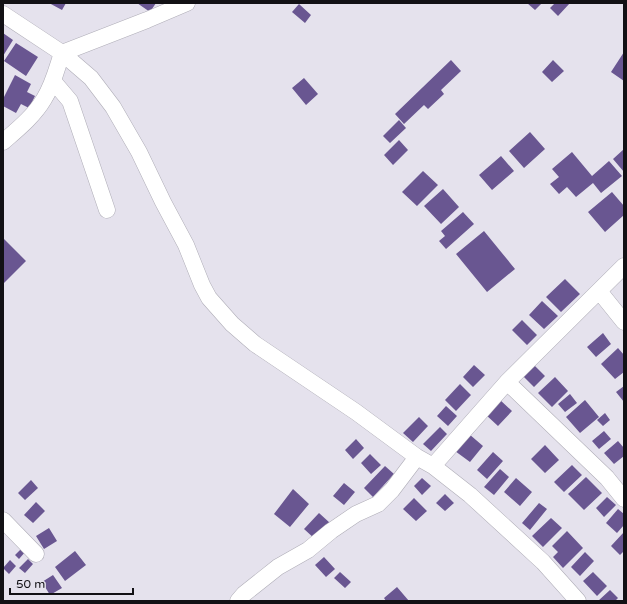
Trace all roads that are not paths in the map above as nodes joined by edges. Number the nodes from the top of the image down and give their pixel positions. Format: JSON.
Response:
{"nodes":[{"id":1,"x":186,"y":3,"type":"edge"},
{"id":2,"x":3,"y":14,"type":"edge"},
{"id":3,"x":62,"y":53,"type":"junction"},
{"id":4,"x":53,"y":81,"type":"junction"},
{"id":5,"x":4,"y":140,"type":"edge"},
{"id":6,"x":107,"y":210,"type":"dead end"},
{"id":7,"x":624,"y":266,"type":"edge"},
{"id":8,"x":600,"y":291,"type":"junction"},
{"id":9,"x":624,"y":322,"type":"edge"},
{"id":10,"x":507,"y":382,"type":"junction"},
{"id":11,"x":417,"y":457,"type":"junction"},
{"id":12,"x":433,"y":466,"type":"junction"},
{"id":13,"x":624,"y":499,"type":"edge"},
{"id":14,"x":3,"y":520,"type":"edge"},
{"id":15,"x":36,"y":554,"type":"dead end"},
{"id":16,"x":238,"y":601,"type":"edge"},
{"id":17,"x":578,"y":601,"type":"edge"}],
"edges":[{"from":1,"to":3,"type":"street"},
{"from":2,"to":3,"type":"street"},
{"from":3,"to":4,"type":"street"},
{"from":3,"to":11,"type":"street"},
{"from":4,"to":5,"type":"street"},
{"from":4,"to":6,"type":"street"},
{"from":7,"to":8,"type":"street"},
{"from":8,"to":9,"type":"street"},
{"from":8,"to":10,"type":"street"},
{"from":10,"to":12,"type":"street"},
{"from":10,"to":13,"type":"street"},
{"from":11,"to":12,"type":"street"},
{"from":11,"to":16,"type":"street"},
{"from":12,"to":17,"type":"street"},
{"from":14,"to":15,"type":"street"}]}
